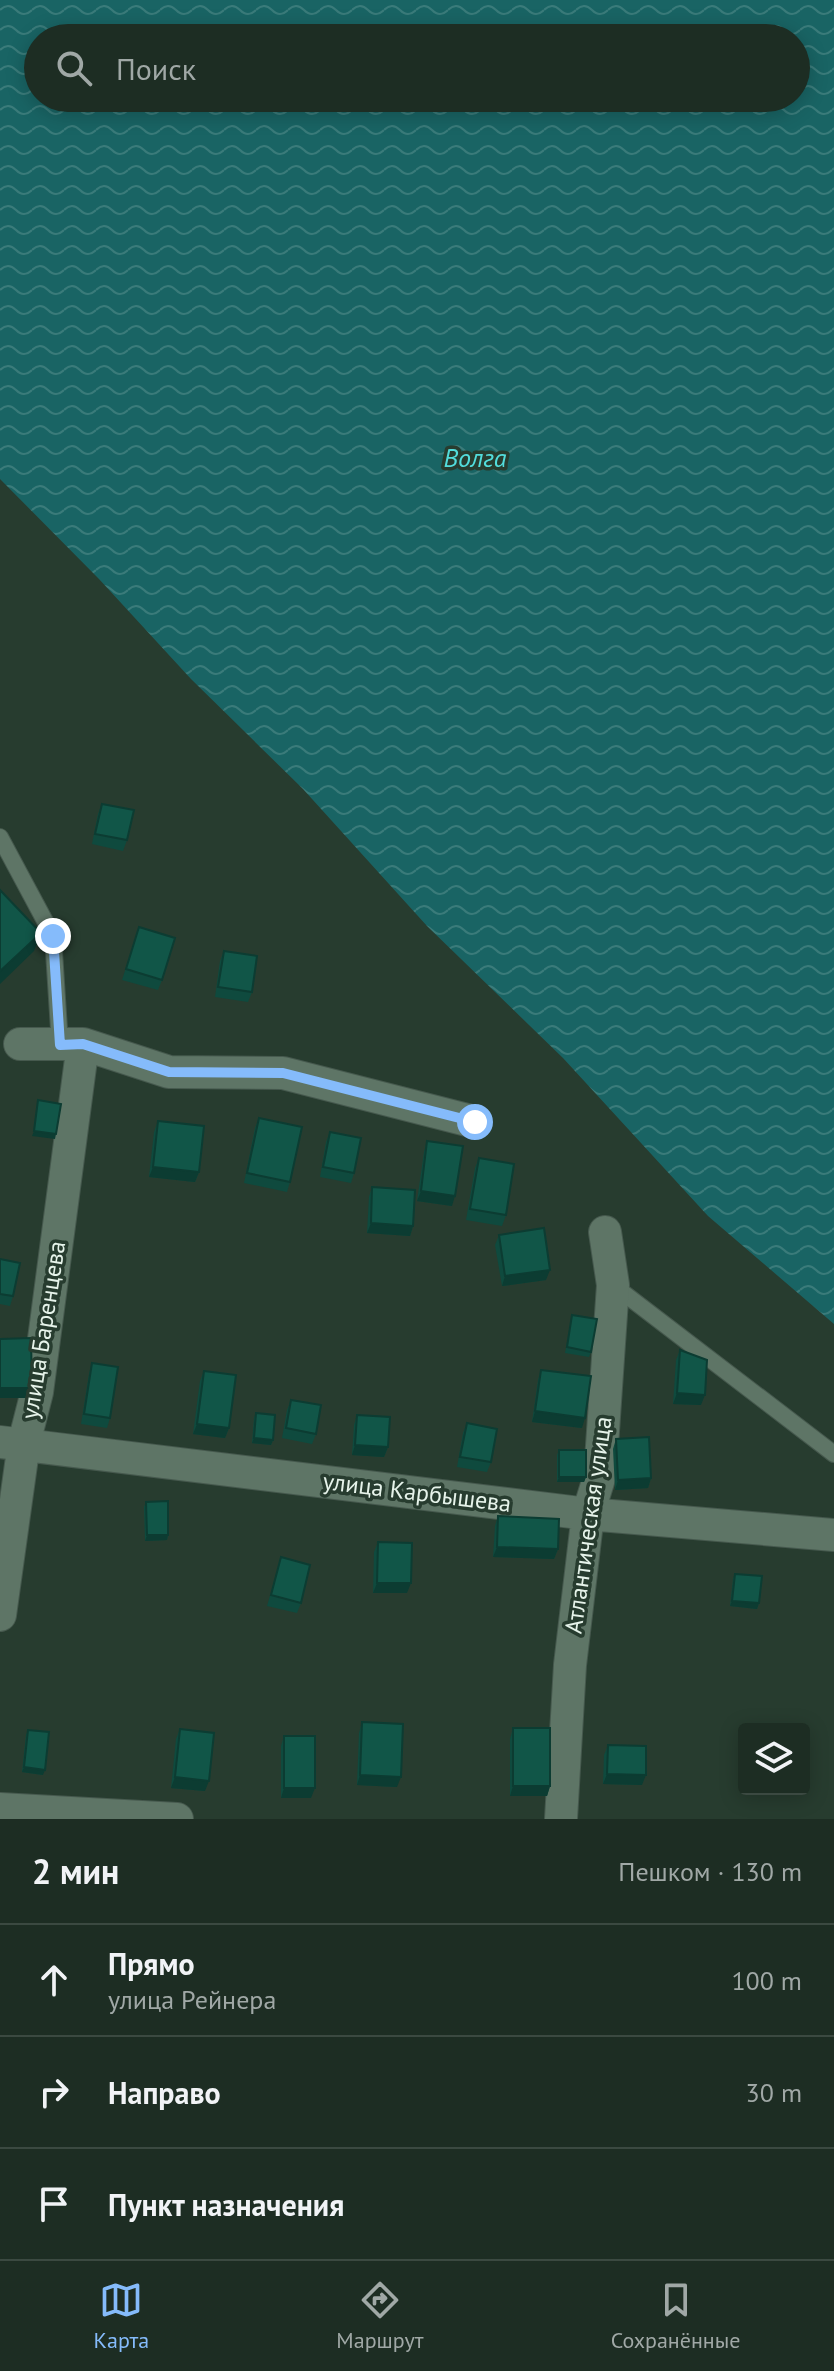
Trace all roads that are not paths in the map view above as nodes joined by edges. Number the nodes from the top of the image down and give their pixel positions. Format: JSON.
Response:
{"nodes":[{"id":1,"x":0,"y":837,"type":"edge"},
{"id":2,"x":72,"y":1044,"type":"junction"},
{"id":3,"x":10,"y":1048,"type":"edge"},
{"id":4,"x":475,"y":1122,"type":"dead end"},
{"id":5,"x":605,"y":1232,"type":"dead end"},
{"id":6,"x":613,"y":1285,"type":"junction"},
{"id":7,"x":12,"y":1443,"type":"edge"},
{"id":8,"x":834,"y":1454,"type":"edge"},
{"id":9,"x":588,"y":1514,"type":"junction"},
{"id":10,"x":834,"y":1535,"type":"edge"},
{"id":11,"x":0,"y":1615,"type":"edge"},
{"id":12,"x":0,"y":1809,"type":"edge"},
{"id":13,"x":177,"y":1819,"type":"edge"},
{"id":14,"x":561,"y":1819,"type":"edge"}],
"edges":[{"from":1,"to":2,"type":"lane"},
{"from":2,"to":3,"type":"street"},
{"from":2,"to":4,"type":"street"},
{"from":2,"to":7,"type":"street","name":"улица Баренцева"},
{"from":5,"to":6,"type":"street","name":"Атлантическая улица"},
{"from":6,"to":8,"type":"lane"},
{"from":6,"to":9,"type":"street","name":"Атлантическая улица"},
{"from":7,"to":9,"type":"street","name":"улица Карбышева"},
{"from":7,"to":11,"type":"street","name":"улица Баренцева"},
{"from":9,"to":10,"type":"street","name":"улица Карбышева"},
{"from":9,"to":14,"type":"street","name":"Атлантическая улица"},
{"from":12,"to":13,"type":"street"}]}
